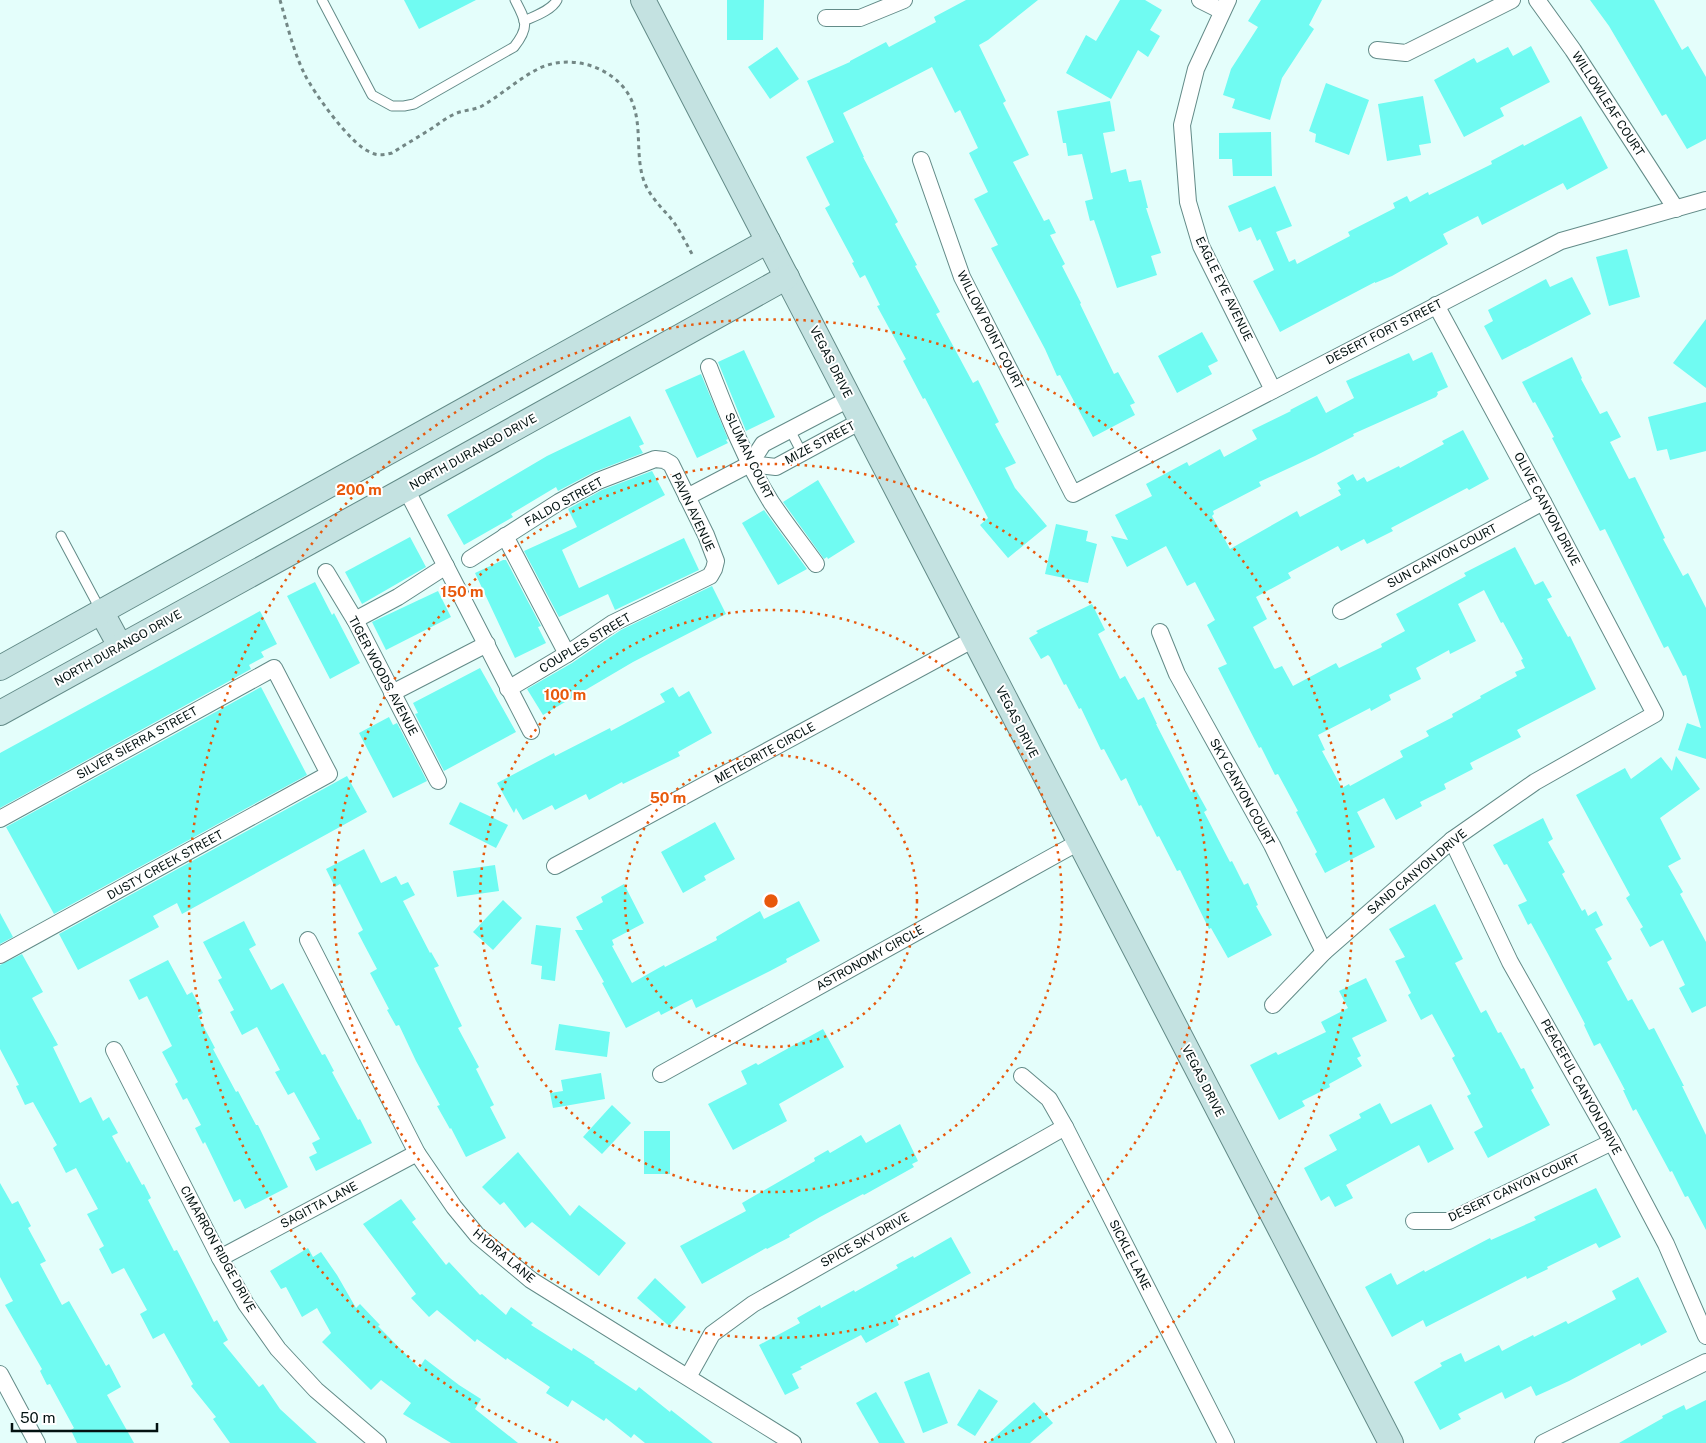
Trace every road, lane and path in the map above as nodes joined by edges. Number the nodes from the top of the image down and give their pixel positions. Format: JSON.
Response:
{"nodes":[{"id":1,"x":280,"y":0,"type":"edge"},
{"id":2,"x":322,"y":0,"type":"edge"},
{"id":3,"x":515,"y":0,"type":"edge"},
{"id":4,"x":557,"y":0,"type":"edge"},
{"id":5,"x":643,"y":0,"type":"edge"},
{"id":6,"x":904,"y":0,"type":"edge"},
{"id":7,"x":1200,"y":0,"type":"edge"},
{"id":8,"x":1512,"y":0,"type":"edge"},
{"id":9,"x":1537,"y":0,"type":"edge"},
{"id":10,"x":1225,"y":6,"type":"edge"},
{"id":11,"x":826,"y":18,"type":"dead end"},
{"id":12,"x":524,"y":21,"type":"junction"},
{"id":13,"x":1377,"y":50,"type":"dead end"},
{"id":14,"x":921,"y":160,"type":"dead end"},
{"id":15,"x":1706,"y":200,"type":"edge"},
{"id":16,"x":1676,"y":209,"type":"junction"},
{"id":17,"x":768,"y":241,"type":"junction"},
{"id":18,"x":692,"y":254,"type":"dead end"},
{"id":19,"x":787,"y":277,"type":"junction"},
{"id":20,"x":1436,"y":305,"type":"junction"},
{"id":21,"x":709,"y":367,"type":"dead end"},
{"id":22,"x":1273,"y":390,"type":"junction"},
{"id":23,"x":849,"y":399,"type":"junction"},
{"id":24,"x":861,"y":422,"type":"junction"},
{"id":25,"x":790,"y":430,"type":"junction"},
{"id":26,"x":802,"y":453,"type":"junction"},
{"id":27,"x":664,"y":460,"type":"joint"},
{"id":28,"x":750,"y":464,"type":"junction"},
{"id":29,"x":406,"y":489,"type":"junction"},
{"id":30,"x":1074,"y":494,"type":"joint"},
{"id":31,"x":687,"y":497,"type":"junction"},
{"id":32,"x":1543,"y":502,"type":"junction"},
{"id":33,"x":61,"y":536,"type":"dead end"},
{"id":34,"x":505,"y":536,"type":"junction"},
{"id":35,"x":470,"y":559,"type":"dead end"},
{"id":36,"x":816,"y":564,"type":"dead end"},
{"id":37,"x":446,"y":566,"type":"junction"},
{"id":38,"x":714,"y":569,"type":"joint"},
{"id":39,"x":326,"y":572,"type":"dead end"},
{"id":40,"x":1341,"y":611,"type":"dead end"},
{"id":41,"x":101,"y":612,"type":"junction"},
{"id":42,"x":355,"y":620,"type":"junction"},
{"id":43,"x":1160,"y":632,"type":"dead end"},
{"id":44,"x":974,"y":639,"type":"junction"},
{"id":45,"x":487,"y":644,"type":"junction"},
{"id":46,"x":120,"y":646,"type":"junction"},
{"id":47,"x":567,"y":654,"type":"junction"},
{"id":48,"x":0,"y":668,"type":"edge"},
{"id":49,"x":508,"y":689,"type":"junction"},
{"id":50,"x":392,"y":693,"type":"junction"},
{"id":51,"x":0,"y":713,"type":"edge"},
{"id":52,"x":1655,"y":714,"type":"joint"},
{"id":53,"x":531,"y":731,"type":"dead end"},
{"id":54,"x":329,"y":774,"type":"joint"},
{"id":55,"x":438,"y":781,"type":"dead end"},
{"id":56,"x":0,"y":819,"type":"edge"},
{"id":57,"x":1452,"y":840,"type":"junction"},
{"id":58,"x":1079,"y":842,"type":"junction"},
{"id":59,"x":555,"y":866,"type":"dead end"},
{"id":60,"x":308,"y":940,"type":"dead end"},
{"id":61,"x":1324,"y":952,"type":"junction"},
{"id":62,"x":0,"y":955,"type":"edge"},
{"id":63,"x":1273,"y":1005,"type":"dead end"},
{"id":64,"x":114,"y":1050,"type":"dead end"},
{"id":65,"x":661,"y":1074,"type":"dead end"},
{"id":66,"x":1022,"y":1076,"type":"dead end"},
{"id":67,"x":1064,"y":1127,"type":"junction"},
{"id":68,"x":1612,"y":1142,"type":"junction"},
{"id":69,"x":417,"y":1153,"type":"junction"},
{"id":70,"x":1414,"y":1221,"type":"dead end"},
{"id":71,"x":220,"y":1258,"type":"junction"},
{"id":72,"x":1706,"y":1336,"type":"edge"},
{"id":73,"x":1706,"y":1362,"type":"edge"},
{"id":74,"x":0,"y":1374,"type":"edge"},
{"id":75,"x":688,"y":1377,"type":"junction"},
{"id":76,"x":37,"y":1443,"type":"edge"},
{"id":77,"x":378,"y":1443,"type":"edge"},
{"id":78,"x":793,"y":1443,"type":"edge"},
{"id":79,"x":1226,"y":1443,"type":"edge"},
{"id":80,"x":1391,"y":1443,"type":"edge"},
{"id":81,"x":1543,"y":1443,"type":"edge"}],
"edges":[{"from":1,"to":18,"type":"path"},
{"from":2,"to":12,"type":"lane"},
{"from":3,"to":12,"type":"lane"},
{"from":4,"to":12,"type":"lane"},
{"from":5,"to":17,"type":"main road","name":"VEGAS DRIVE"},
{"from":6,"to":11,"type":"street"},
{"from":7,"to":10,"type":"street"},
{"from":8,"to":13,"type":"street"},
{"from":9,"to":16,"type":"street","name":"WILLOWLEAF COURT"},
{"from":10,"to":22,"type":"street","name":"EAGLE EYE AVENUE"},
{"from":14,"to":30,"type":"street","name":"WILLOW POINT COURT"},
{"from":15,"to":16,"type":"street","name":"DESERT FORT STREET"},
{"from":16,"to":20,"type":"street","name":"DESERT FORT STREET"},
{"from":17,"to":19,"type":"main road","name":"VEGAS DRIVE"},
{"from":17,"to":41,"type":"main road"},
{"from":19,"to":23,"type":"main road","name":"VEGAS DRIVE"},
{"from":19,"to":29,"type":"main road","name":"NORTH DURANGO DRIVE"},
{"from":20,"to":22,"type":"street","name":"DESERT FORT STREET"},
{"from":20,"to":32,"type":"street","name":"OLIVE CANYON DRIVE"},
{"from":21,"to":28,"type":"street","name":"SLUMAN COURT"},
{"from":22,"to":30,"type":"street","name":"DESERT FORT STREET"},
{"from":23,"to":24,"type":"main road","name":"VEGAS DRIVE"},
{"from":23,"to":25,"type":"street","name":"MIZE STREET"},
{"from":24,"to":26,"type":"street","name":"MIZE STREET"},
{"from":24,"to":44,"type":"main road","name":"VEGAS DRIVE"},
{"from":25,"to":26,"type":"lane"},
{"from":25,"to":28,"type":"street","name":"MIZE STREET"},
{"from":26,"to":28,"type":"street","name":"MIZE STREET"},
{"from":27,"to":31,"type":"street","name":"PAVIN AVENUE"},
{"from":27,"to":34,"type":"street","name":"FALDO STREET"},
{"from":28,"to":31,"type":"street","name":"MIZE STREET"},
{"from":28,"to":36,"type":"street","name":"SLUMAN COURT"},
{"from":29,"to":37,"type":"street"},
{"from":29,"to":46,"type":"main road","name":"NORTH DURANGO DRIVE"},
{"from":31,"to":38,"type":"street","name":"PAVIN AVENUE"},
{"from":32,"to":40,"type":"street","name":"SUN CANYON COURT"},
{"from":32,"to":52,"type":"street","name":"OLIVE CANYON DRIVE"},
{"from":33,"to":41,"type":"lane"},
{"from":34,"to":35,"type":"street","name":"FALDO STREET"},
{"from":34,"to":47,"type":"street"},
{"from":37,"to":42,"type":"street"},
{"from":37,"to":45,"type":"street"},
{"from":38,"to":47,"type":"street","name":"COUPLES STREET"},
{"from":39,"to":42,"type":"street","name":"TIGER WOODS AVENUE"},
{"from":41,"to":46,"type":"main road"},
{"from":41,"to":48,"type":"main road"},
{"from":42,"to":50,"type":"street","name":"TIGER WOODS AVENUE"},
{"from":43,"to":61,"type":"street","name":"SKY CANYON COURT"},
{"from":44,"to":58,"type":"main road","name":"VEGAS DRIVE"},
{"from":44,"to":59,"type":"street","name":"METEORITE CIRCLE"},
{"from":45,"to":49,"type":"street"},
{"from":45,"to":50,"type":"street"},
{"from":46,"to":51,"type":"main road","name":"NORTH DURANGO DRIVE"},
{"from":47,"to":49,"type":"street","name":"COUPLES STREET"},
{"from":49,"to":53,"type":"street"},
{"from":50,"to":55,"type":"street","name":"TIGER WOODS AVENUE"},
{"from":52,"to":57,"type":"street","name":"SAND CANYON DRIVE"},
{"from":54,"to":56,"type":"street","name":"SILVER SIERRA STREET"},
{"from":54,"to":62,"type":"street","name":"DUSTY CREEK STREET"},
{"from":57,"to":61,"type":"street","name":"SAND CANYON DRIVE"},
{"from":57,"to":68,"type":"street","name":"PEACEFUL CANYON DRIVE"},
{"from":58,"to":65,"type":"street","name":"ASTRONOMY CIRCLE"},
{"from":58,"to":80,"type":"main road","name":"VEGAS DRIVE"},
{"from":60,"to":69,"type":"street","name":"HYDRA LANE"},
{"from":61,"to":63,"type":"street","name":"SAND CANYON DRIVE"},
{"from":64,"to":71,"type":"street","name":"CIMARRON RIDGE DRIVE"},
{"from":66,"to":67,"type":"street","name":"SICKLE LANE"},
{"from":67,"to":75,"type":"street","name":"SPICE SKY DRIVE"},
{"from":67,"to":79,"type":"street","name":"SICKLE LANE"},
{"from":68,"to":70,"type":"street","name":"DESERT CANYON COURT"},
{"from":68,"to":72,"type":"street","name":"PEACEFUL CANYON DRIVE"},
{"from":69,"to":71,"type":"street","name":"SAGITTA LANE"},
{"from":69,"to":75,"type":"street","name":"HYDRA LANE"},
{"from":71,"to":77,"type":"street","name":"CIMARRON RIDGE DRIVE"},
{"from":73,"to":81,"type":"street"},
{"from":74,"to":76,"type":"street"},
{"from":75,"to":78,"type":"street","name":"HYDRA LANE"}]}
